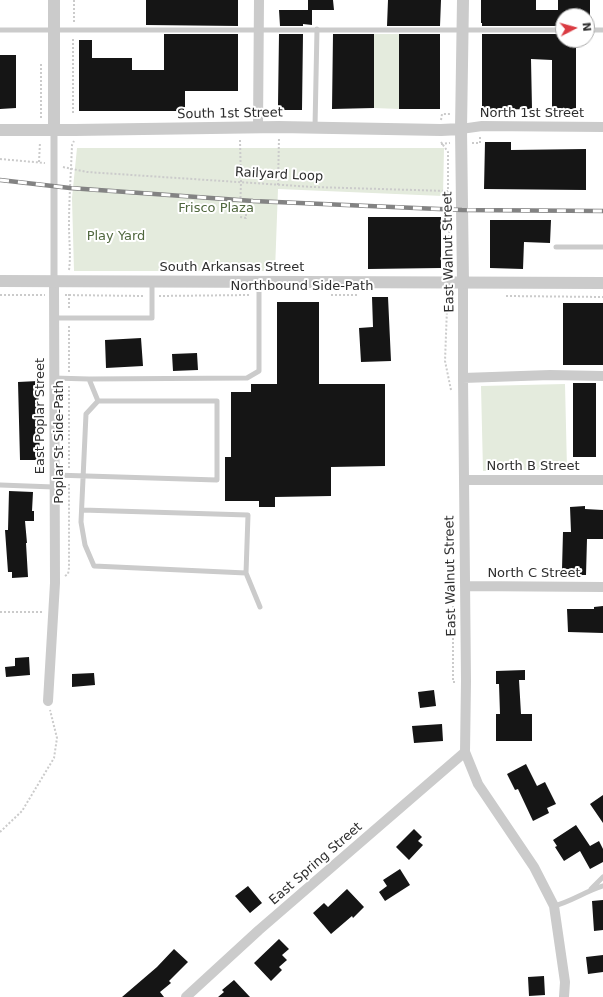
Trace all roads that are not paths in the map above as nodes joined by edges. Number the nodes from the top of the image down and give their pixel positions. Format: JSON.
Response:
{"nodes":[{"id":1,"x":54,"y":0,"type":"edge"},
{"id":2,"x":259,"y":0,"type":"edge"},
{"id":3,"x":463,"y":0,"type":"edge"},
{"id":4,"x":54,"y":29,"type":"junction"},
{"id":5,"x":259,"y":29,"type":"junction"},
{"id":6,"x":317,"y":29,"type":"junction"},
{"id":7,"x":0,"y":30,"type":"edge"},
{"id":8,"x":462,"y":30,"type":"junction"},
{"id":9,"x":555,"y":30,"type":"edge"},
{"id":10,"x":258,"y":127,"type":"junction"},
{"id":11,"x":603,"y":127,"type":"edge"},
{"id":12,"x":315,"y":128,"type":"junction"},
{"id":13,"x":461,"y":129,"type":"junction"},
{"id":14,"x":0,"y":130,"type":"edge"},
{"id":15,"x":54,"y":130,"type":"junction"},
{"id":16,"x":556,"y":247,"type":"dead end"},
{"id":17,"x":603,"y":247,"type":"edge"},
{"id":18,"x":0,"y":281,"type":"edge"},
{"id":19,"x":54,"y":281,"type":"junction"},
{"id":20,"x":152,"y":281,"type":"junction"},
{"id":21,"x":259,"y":282,"type":"junction"},
{"id":22,"x":463,"y":283,"type":"junction"},
{"id":23,"x":603,"y":283,"type":"edge"},
{"id":24,"x":54,"y":318,"type":"junction"},
{"id":25,"x":603,"y":376,"type":"edge"},
{"id":26,"x":54,"y":378,"type":"junction"},
{"id":27,"x":463,"y":378,"type":"junction"},
{"id":28,"x":89,"y":379,"type":"junction"},
{"id":29,"x":98,"y":401,"type":"junction"},
{"id":30,"x":54,"y":475,"type":"junction"},
{"id":31,"x":84,"y":476,"type":"junction"},
{"id":32,"x":464,"y":480,"type":"junction"},
{"id":33,"x":603,"y":480,"type":"edge"},
{"id":34,"x":0,"y":485,"type":"edge"},
{"id":35,"x":54,"y":487,"type":"junction"},
{"id":36,"x":82,"y":510,"type":"junction"},
{"id":37,"x":246,"y":573,"type":"junction"},
{"id":38,"x":465,"y":586,"type":"junction"},
{"id":39,"x":603,"y":587,"type":"edge"},
{"id":40,"x":260,"y":607,"type":"dead end"},
{"id":41,"x":48,"y":701,"type":"road end"},
{"id":42,"x":465,"y":752,"type":"junction"},
{"id":43,"x":603,"y":877,"type":"edge"},
{"id":44,"x":603,"y":886,"type":"edge"},
{"id":45,"x":591,"y":889,"type":"junction"},
{"id":46,"x":554,"y":906,"type":"junction"},
{"id":47,"x":186,"y":997,"type":"edge"},
{"id":48,"x":564,"y":997,"type":"edge"}],
"edges":[{"from":1,"to":4,"type":"street"},
{"from":2,"to":5,"type":"street"},
{"from":3,"to":8,"type":"street","name":"East Walnut Street"},
{"from":4,"to":5,"type":"lane"},
{"from":4,"to":7,"type":"lane"},
{"from":4,"to":15,"type":"street"},
{"from":5,"to":6,"type":"lane"},
{"from":5,"to":10,"type":"street"},
{"from":6,"to":8,"type":"lane"},
{"from":6,"to":12,"type":"lane"},
{"from":8,"to":9,"type":"lane"},
{"from":8,"to":13,"type":"street","name":"East Walnut Street"},
{"from":10,"to":12,"type":"street","name":"South 1st Street"},
{"from":10,"to":15,"type":"street","name":"South 1st Street"},
{"from":11,"to":13,"type":"street","name":"North 1st Street"},
{"from":12,"to":13,"type":"street","name":"South 1st Street"},
{"from":13,"to":22,"type":"street","name":"East Walnut Street"},
{"from":14,"to":15,"type":"street","name":"South 1st Street"},
{"from":15,"to":19,"type":"street","name":"East Poplar Street"},
{"from":16,"to":17,"type":"lane"},
{"from":18,"to":19,"type":"street","name":"South Arkansas Street"},
{"from":19,"to":20,"type":"street","name":"South Arkansas Street"},
{"from":19,"to":24,"type":"street","name":"East Poplar Street"},
{"from":20,"to":21,"type":"street","name":"South Arkansas Street"},
{"from":20,"to":24,"type":"lane"},
{"from":21,"to":22,"type":"street","name":"South Arkansas Street"},
{"from":21,"to":28,"type":"lane"},
{"from":22,"to":23,"type":"street","name":"South Arkansas Street"},
{"from":22,"to":27,"type":"street","name":"East Walnut Street"},
{"from":24,"to":26,"type":"street","name":"East Poplar Street"},
{"from":25,"to":27,"type":"street"},
{"from":26,"to":28,"type":"lane"},
{"from":26,"to":30,"type":"street","name":"East Poplar Street"},
{"from":27,"to":32,"type":"street","name":"East Walnut Street"},
{"from":28,"to":29,"type":"lane"},
{"from":29,"to":31,"type":"lane"},
{"from":29,"to":31,"type":"lane"},
{"from":30,"to":31,"type":"lane"},
{"from":30,"to":35,"type":"street","name":"East Poplar Street"},
{"from":31,"to":36,"type":"lane"},
{"from":32,"to":33,"type":"street","name":"North B Street"},
{"from":32,"to":38,"type":"street","name":"East Walnut Street"},
{"from":34,"to":35,"type":"lane"},
{"from":35,"to":41,"type":"street","name":"East Poplar Street"},
{"from":36,"to":37,"type":"lane"},
{"from":36,"to":37,"type":"lane"},
{"from":37,"to":40,"type":"lane"},
{"from":38,"to":39,"type":"street","name":"North C Street"},
{"from":38,"to":42,"type":"street","name":"East Walnut Street"},
{"from":42,"to":46,"type":"street","name":"East Walnut Street"},
{"from":42,"to":47,"type":"street","name":"East Spring Street"},
{"from":43,"to":45,"type":"lane"},
{"from":44,"to":45,"type":"lane"},
{"from":45,"to":46,"type":"lane"},
{"from":46,"to":48,"type":"street","name":"East Walnut Street"}]}
